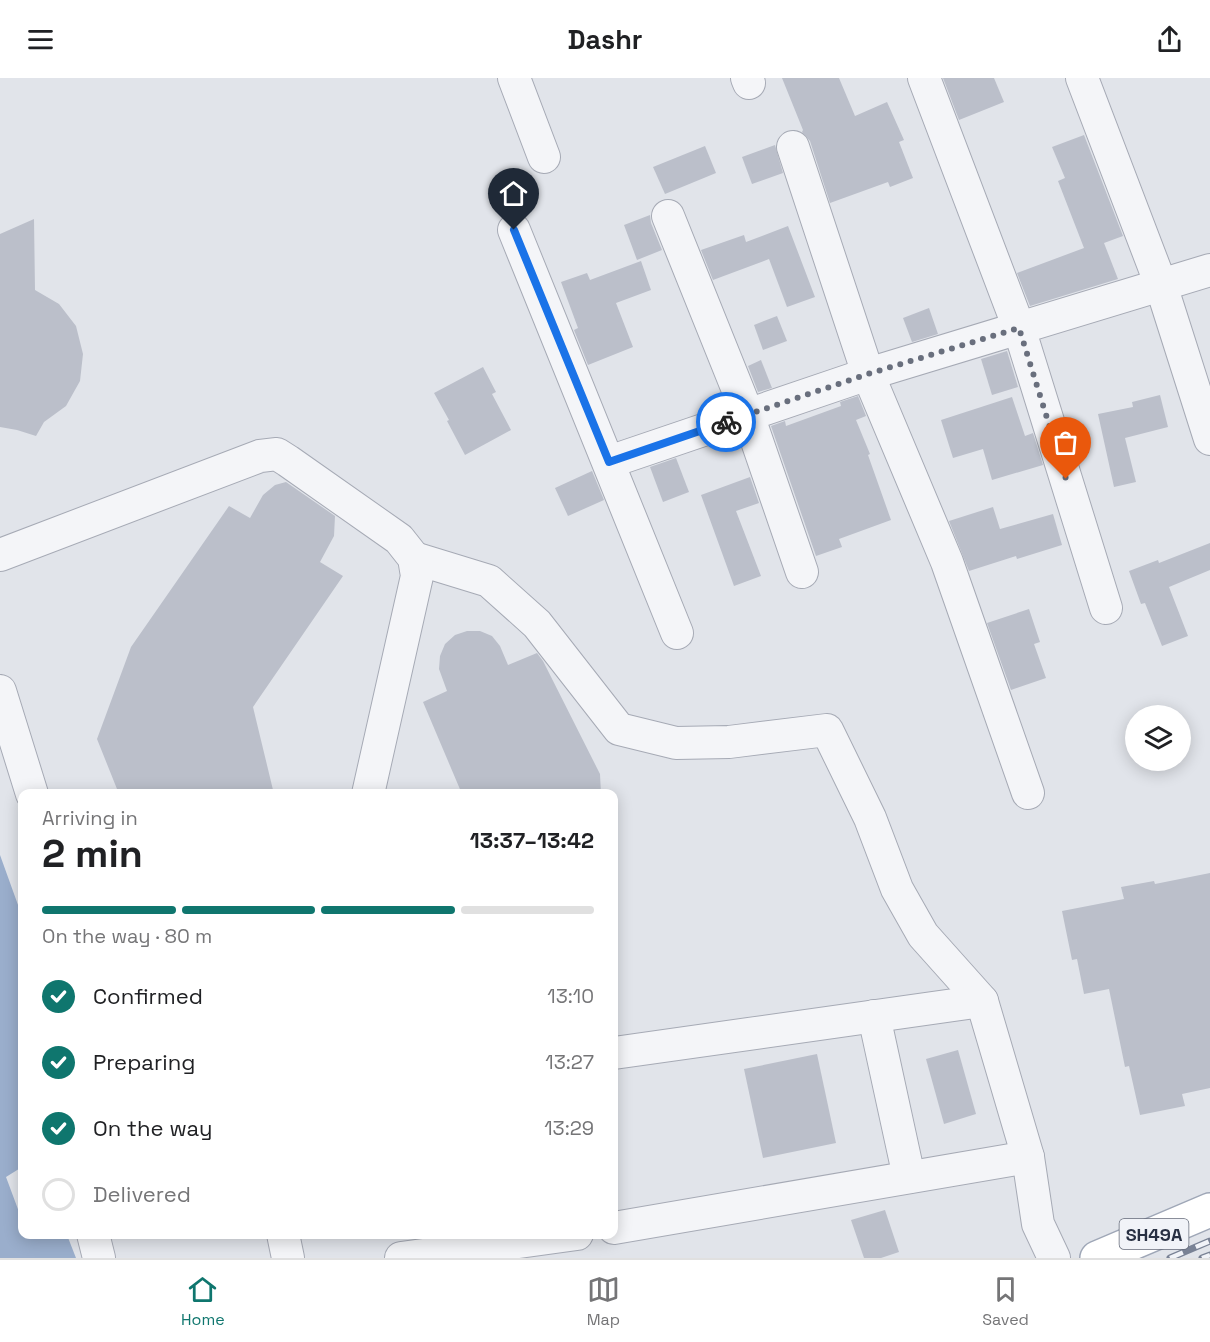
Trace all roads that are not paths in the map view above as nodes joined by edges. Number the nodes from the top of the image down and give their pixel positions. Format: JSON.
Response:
{"nodes":[{"id":1,"x":514,"y":78,"type":"edge"},
{"id":2,"x":924,"y":78,"type":"edge"},
{"id":3,"x":1082,"y":78,"type":"edge"},
{"id":4,"x":793,"y":147,"type":"dead end"},
{"id":5,"x":544,"y":157,"type":"dead end"},
{"id":6,"x":668,"y":216,"type":"dead end"},
{"id":7,"x":514,"y":230,"type":"dead end"},
{"id":8,"x":1210,"y":270,"type":"edge"},
{"id":9,"x":1161,"y":285,"type":"junction"},
{"id":10,"x":1019,"y":328,"type":"junction"},
{"id":11,"x":868,"y":374,"type":"junction"},
{"id":12,"x":748,"y":415,"type":"junction"},
{"id":13,"x":1210,"y":439,"type":"edge"},
{"id":14,"x":609,"y":462,"type":"junction"},
{"id":15,"x":0,"y":555,"type":"edge"},
{"id":16,"x":414,"y":558,"type":"junction"},
{"id":17,"x":802,"y":572,"type":"dead end"},
{"id":18,"x":1106,"y":608,"type":"dead end"},
{"id":19,"x":677,"y":633,"type":"dead end"},
{"id":20,"x":0,"y":691,"type":"edge"},
{"id":21,"x":8,"y":745,"type":"edge"},
{"id":22,"x":30,"y":789,"type":"edge"},
{"id":23,"x":369,"y":789,"type":"edge"},
{"id":24,"x":1028,"y":793,"type":"dead end"},
{"id":25,"x":982,"y":1001,"type":"junction"},
{"id":26,"x":874,"y":1016,"type":"junction"},
{"id":27,"x":618,"y":1052,"type":"edge"},
{"id":28,"x":1028,"y":1157,"type":"junction"},
{"id":29,"x":909,"y":1177,"type":"junction"},
{"id":30,"x":1210,"y":1210,"type":"edge"},
{"id":31,"x":618,"y":1227,"type":"edge"},
{"id":32,"x":94,"y":1239,"type":"edge"},
{"id":33,"x":284,"y":1239,"type":"edge"},
{"id":34,"x":540,"y":1239,"type":"edge"},
{"id":35,"x":99,"y":1258,"type":"edge"},
{"id":36,"x":288,"y":1258,"type":"edge"},
{"id":37,"x":401,"y":1258,"type":"edge"},
{"id":38,"x":1054,"y":1258,"type":"edge"},
{"id":39,"x":1097,"y":1258,"type":"edge"}],
"edges":[{"from":1,"to":5,"type":"street"},
{"from":2,"to":10,"type":"street"},
{"from":3,"to":9,"type":"street"},
{"from":4,"to":11,"type":"street"},
{"from":6,"to":12,"type":"street"},
{"from":7,"to":14,"type":"street"},
{"from":8,"to":9,"type":"street"},
{"from":9,"to":10,"type":"street"},
{"from":9,"to":13,"type":"street"},
{"from":10,"to":11,"type":"street"},
{"from":10,"to":18,"type":"street"},
{"from":11,"to":12,"type":"street"},
{"from":11,"to":24,"type":"street"},
{"from":12,"to":14,"type":"street"},
{"from":12,"to":17,"type":"street"},
{"from":14,"to":19,"type":"street"},
{"from":15,"to":16,"type":"street"},
{"from":16,"to":23,"type":"street"},
{"from":16,"to":25,"type":"street"},
{"from":20,"to":21,"type":"street"},
{"from":21,"to":22,"type":"street"},
{"from":25,"to":26,"type":"street"},
{"from":25,"to":28,"type":"street"},
{"from":26,"to":27,"type":"street"},
{"from":26,"to":29,"type":"street"},
{"from":28,"to":29,"type":"street"},
{"from":28,"to":38,"type":"street"},
{"from":29,"to":31,"type":"street"},
{"from":30,"to":39,"type":"main road","number":"SH49A"},
{"from":32,"to":35,"type":"street"},
{"from":33,"to":36,"type":"street"},
{"from":34,"to":37,"type":"street"}]}
